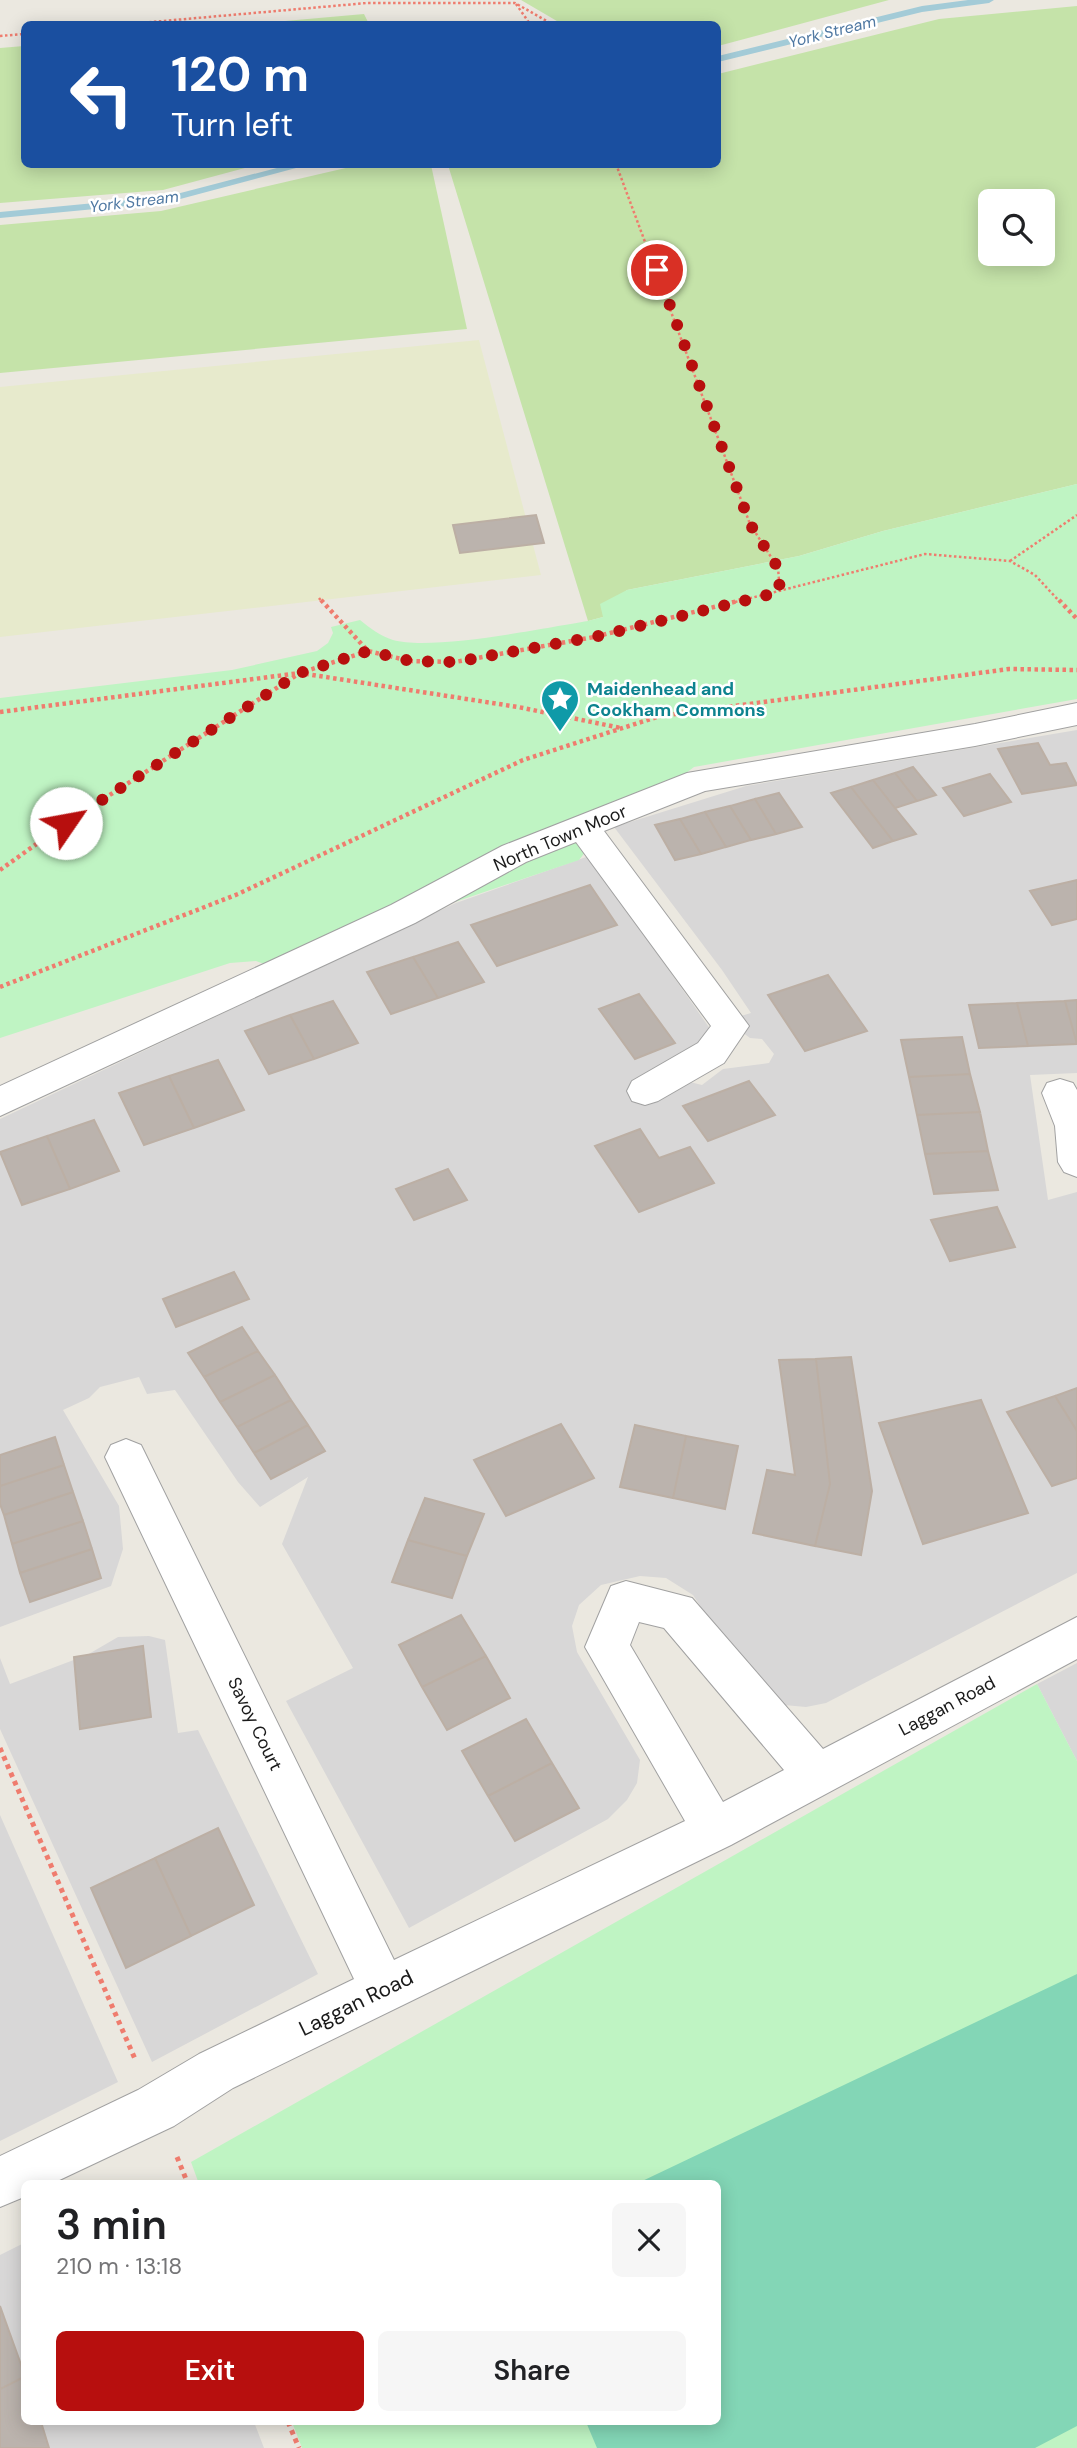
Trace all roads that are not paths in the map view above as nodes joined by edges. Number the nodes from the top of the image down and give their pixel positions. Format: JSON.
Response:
{"nodes":[{"id":1,"x":1077,"y":714,"type":"edge"},
{"id":2,"x":583,"y":828,"type":"junction"},
{"id":3,"x":645,"y":1091,"type":"dead end"},
{"id":4,"x":0,"y":1102,"type":"edge"},
{"id":5,"x":126,"y":1457,"type":"dead end"},
{"id":6,"x":1077,"y":1637,"type":"edge"},
{"id":7,"x":818,"y":1776,"type":"junction"},
{"id":8,"x":715,"y":1830,"type":"junction"},
{"id":9,"x":384,"y":1990,"type":"junction"},
{"id":10,"x":0,"y":2182,"type":"edge"}],
"edges":[{"from":1,"to":2,"type":"street","name":"North Town Moor"},
{"from":2,"to":3,"type":"street"},
{"from":2,"to":4,"type":"street","name":"North Town Moor"},
{"from":5,"to":9,"type":"street","name":"Savoy Court"},
{"from":6,"to":7,"type":"street","name":"Laggan Road"},
{"from":7,"to":8,"type":"street","name":"Laggan Road"},
{"from":7,"to":8,"type":"street"},
{"from":8,"to":9,"type":"street","name":"Laggan Road"},
{"from":9,"to":10,"type":"street","name":"Laggan Road"}]}
